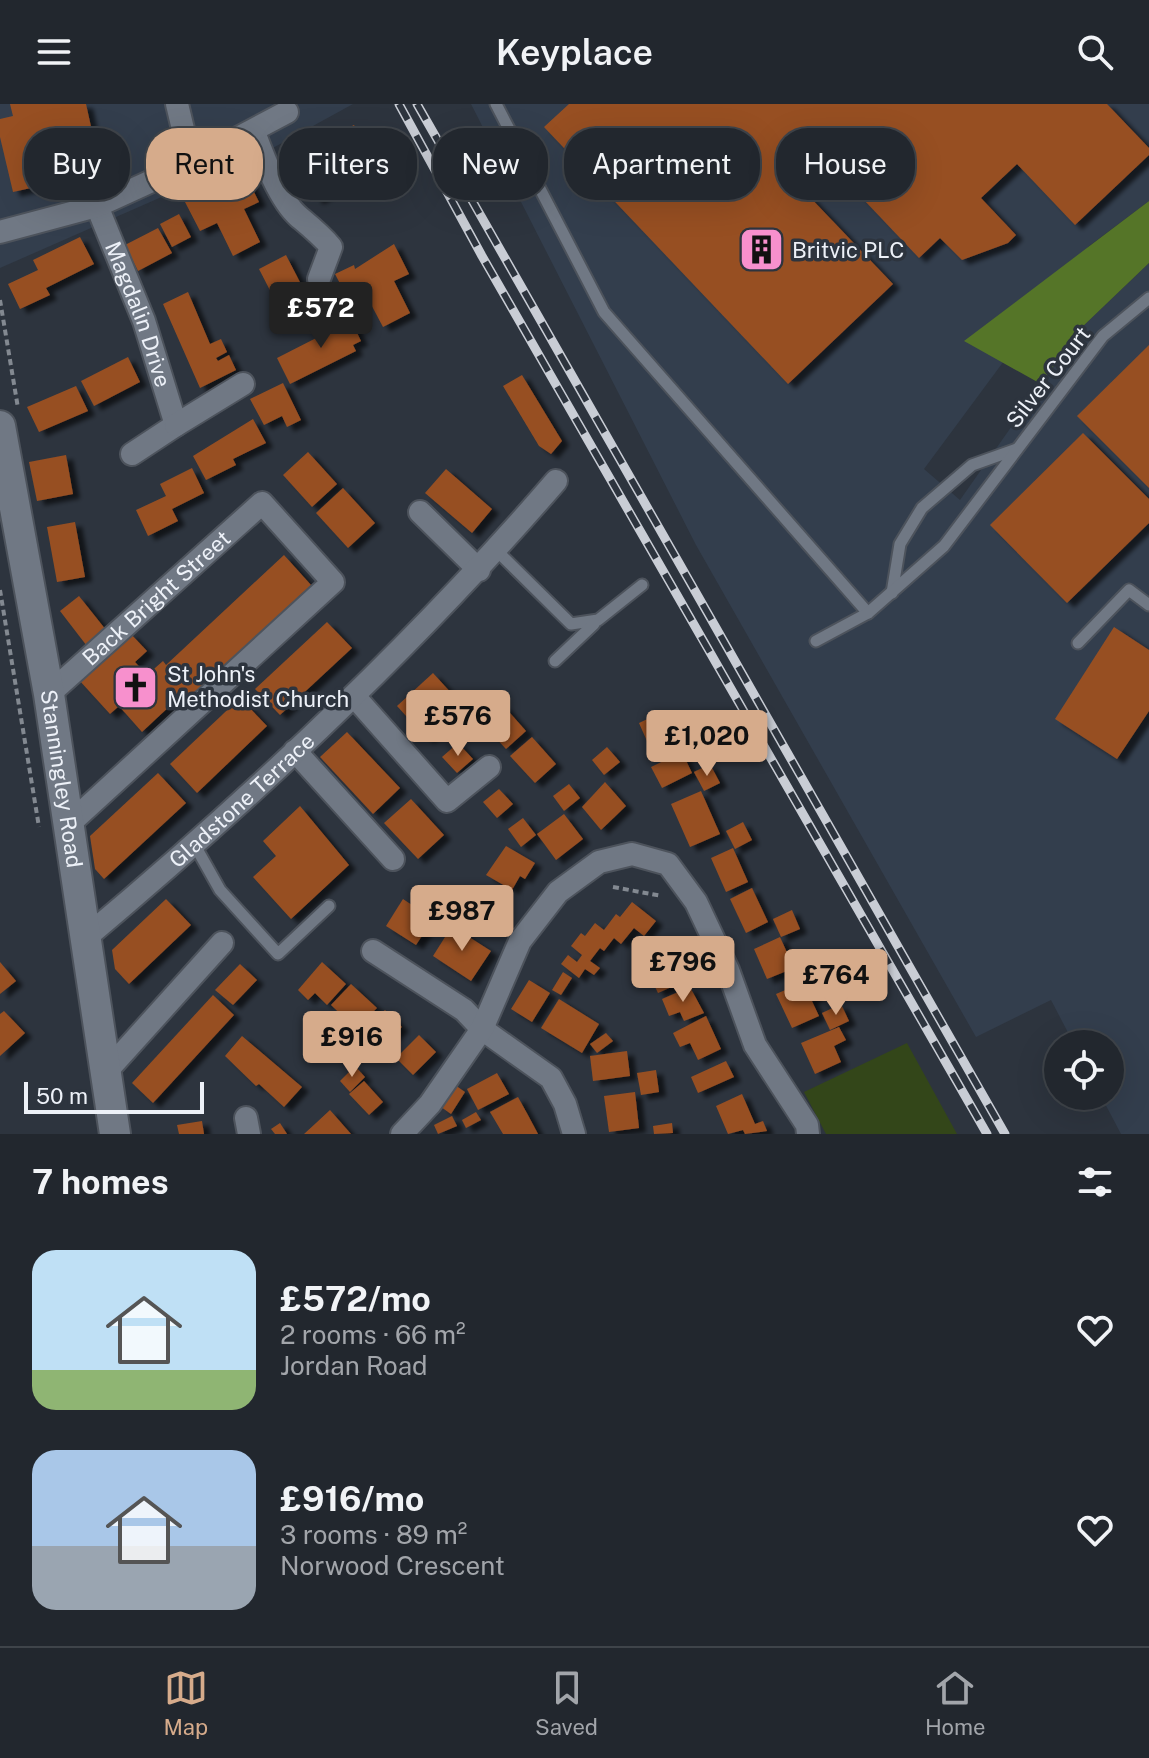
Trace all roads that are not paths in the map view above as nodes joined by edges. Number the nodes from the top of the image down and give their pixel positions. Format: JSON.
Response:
{"nodes":[{"id":1,"x":177,"y":104,"type":"edge"},
{"id":2,"x":496,"y":104,"type":"edge"},
{"id":3,"x":287,"y":112,"type":"dead end"},
{"id":4,"x":183,"y":128,"type":"edge"},
{"id":5,"x":261,"y":128,"type":"edge"},
{"id":6,"x":263,"y":156,"type":"edge"},
{"id":7,"x":146,"y":184,"type":"edge"},
{"id":8,"x":97,"y":206,"type":"junction"},
{"id":9,"x":0,"y":232,"type":"edge"},
{"id":10,"x":319,"y":279,"type":"dead end"},
{"id":11,"x":1149,"y":298,"type":"edge"},
{"id":12,"x":243,"y":384,"type":"dead end"},
{"id":13,"x":176,"y":425,"type":"junction"},
{"id":14,"x":0,"y":426,"type":"edge"},
{"id":15,"x":1017,"y":449,"type":"junction"},
{"id":16,"x":132,"y":454,"type":"dead end"},
{"id":17,"x":556,"y":481,"type":"dead end"},
{"id":18,"x":420,"y":512,"type":"dead end"},
{"id":19,"x":496,"y":550,"type":"junction"},
{"id":20,"x":479,"y":570,"type":"junction"},
{"id":21,"x":642,"y":585,"type":"dead end"},
{"id":22,"x":892,"y":593,"type":"junction"},
{"id":23,"x":1149,"y":605,"type":"edge"},
{"id":24,"x":868,"y":613,"type":"junction"},
{"id":25,"x":598,"y":620,"type":"junction"},
{"id":26,"x":816,"y":641,"type":"dead end"},
{"id":27,"x":1078,"y":643,"type":"dead end"},
{"id":28,"x":555,"y":661,"type":"dead end"},
{"id":29,"x":49,"y":694,"type":"junction"},
{"id":30,"x":354,"y":696,"type":"junction"},
{"id":31,"x":295,"y":751,"type":"junction"},
{"id":32,"x":489,"y":767,"type":"dead end"},
{"id":33,"x":67,"y":826,"type":"junction"},
{"id":34,"x":193,"y":842,"type":"junction"},
{"id":35,"x":393,"y":859,"type":"dead end"},
{"id":36,"x":329,"y":906,"type":"dead end"},
{"id":37,"x":84,"y":939,"type":"junction"},
{"id":38,"x":222,"y":943,"type":"dead end"},
{"id":39,"x":373,"y":951,"type":"dead end"},
{"id":40,"x":482,"y":1029,"type":"junction"},
{"id":41,"x":105,"y":1073,"type":"junction"},
{"id":42,"x":115,"y":1134,"type":"edge"},
{"id":43,"x":402,"y":1134,"type":"edge"},
{"id":44,"x":574,"y":1134,"type":"edge"},
{"id":45,"x":808,"y":1134,"type":"edge"}],
"edges":[{"from":1,"to":4,"type":"street"},
{"from":2,"to":24,"type":"lane"},
{"from":3,"to":5,"type":"street"},
{"from":6,"to":10,"type":"street"},
{"from":7,"to":8,"type":"street"},
{"from":8,"to":9,"type":"street"},
{"from":8,"to":13,"type":"street","name":"Magdalin Drive"},
{"from":11,"to":15,"type":"lane","name":"Silver Court"},
{"from":12,"to":13,"type":"street"},
{"from":13,"to":16,"type":"street"},
{"from":14,"to":29,"type":"main road","name":"Stanningley Road"},
{"from":15,"to":22,"type":"lane","name":"Silver Court"},
{"from":15,"to":22,"type":"lane"},
{"from":17,"to":19,"type":"street","name":"Gladstone Terrace"},
{"from":18,"to":20,"type":"street"},
{"from":19,"to":20,"type":"street","name":"Gladstone Terrace"},
{"from":19,"to":25,"type":"lane"},
{"from":20,"to":30,"type":"street","name":"Gladstone Terrace"},
{"from":21,"to":25,"type":"lane"},
{"from":22,"to":24,"type":"lane","name":"Silver Court"},
{"from":23,"to":27,"type":"lane"},
{"from":24,"to":26,"type":"lane","name":"Silver Court"},
{"from":25,"to":28,"type":"lane"},
{"from":29,"to":33,"type":"main road","name":"Stanningley Road"},
{"from":29,"to":33,"type":"street","name":"Back Bright Street"},
{"from":30,"to":31,"type":"street","name":"Gladstone Terrace"},
{"from":30,"to":32,"type":"street"},
{"from":31,"to":34,"type":"street","name":"Gladstone Terrace"},
{"from":31,"to":35,"type":"street"},
{"from":33,"to":37,"type":"main road","name":"Stanningley Road"},
{"from":34,"to":36,"type":"lane"},
{"from":34,"to":37,"type":"street","name":"Gladstone Terrace"},
{"from":37,"to":41,"type":"main road","name":"Stanningley Road"},
{"from":38,"to":41,"type":"street"},
{"from":39,"to":40,"type":"street"},
{"from":40,"to":43,"type":"street"},
{"from":40,"to":44,"type":"street"},
{"from":40,"to":45,"type":"street"},
{"from":41,"to":42,"type":"main road","name":"Stanningley Road"}]}
